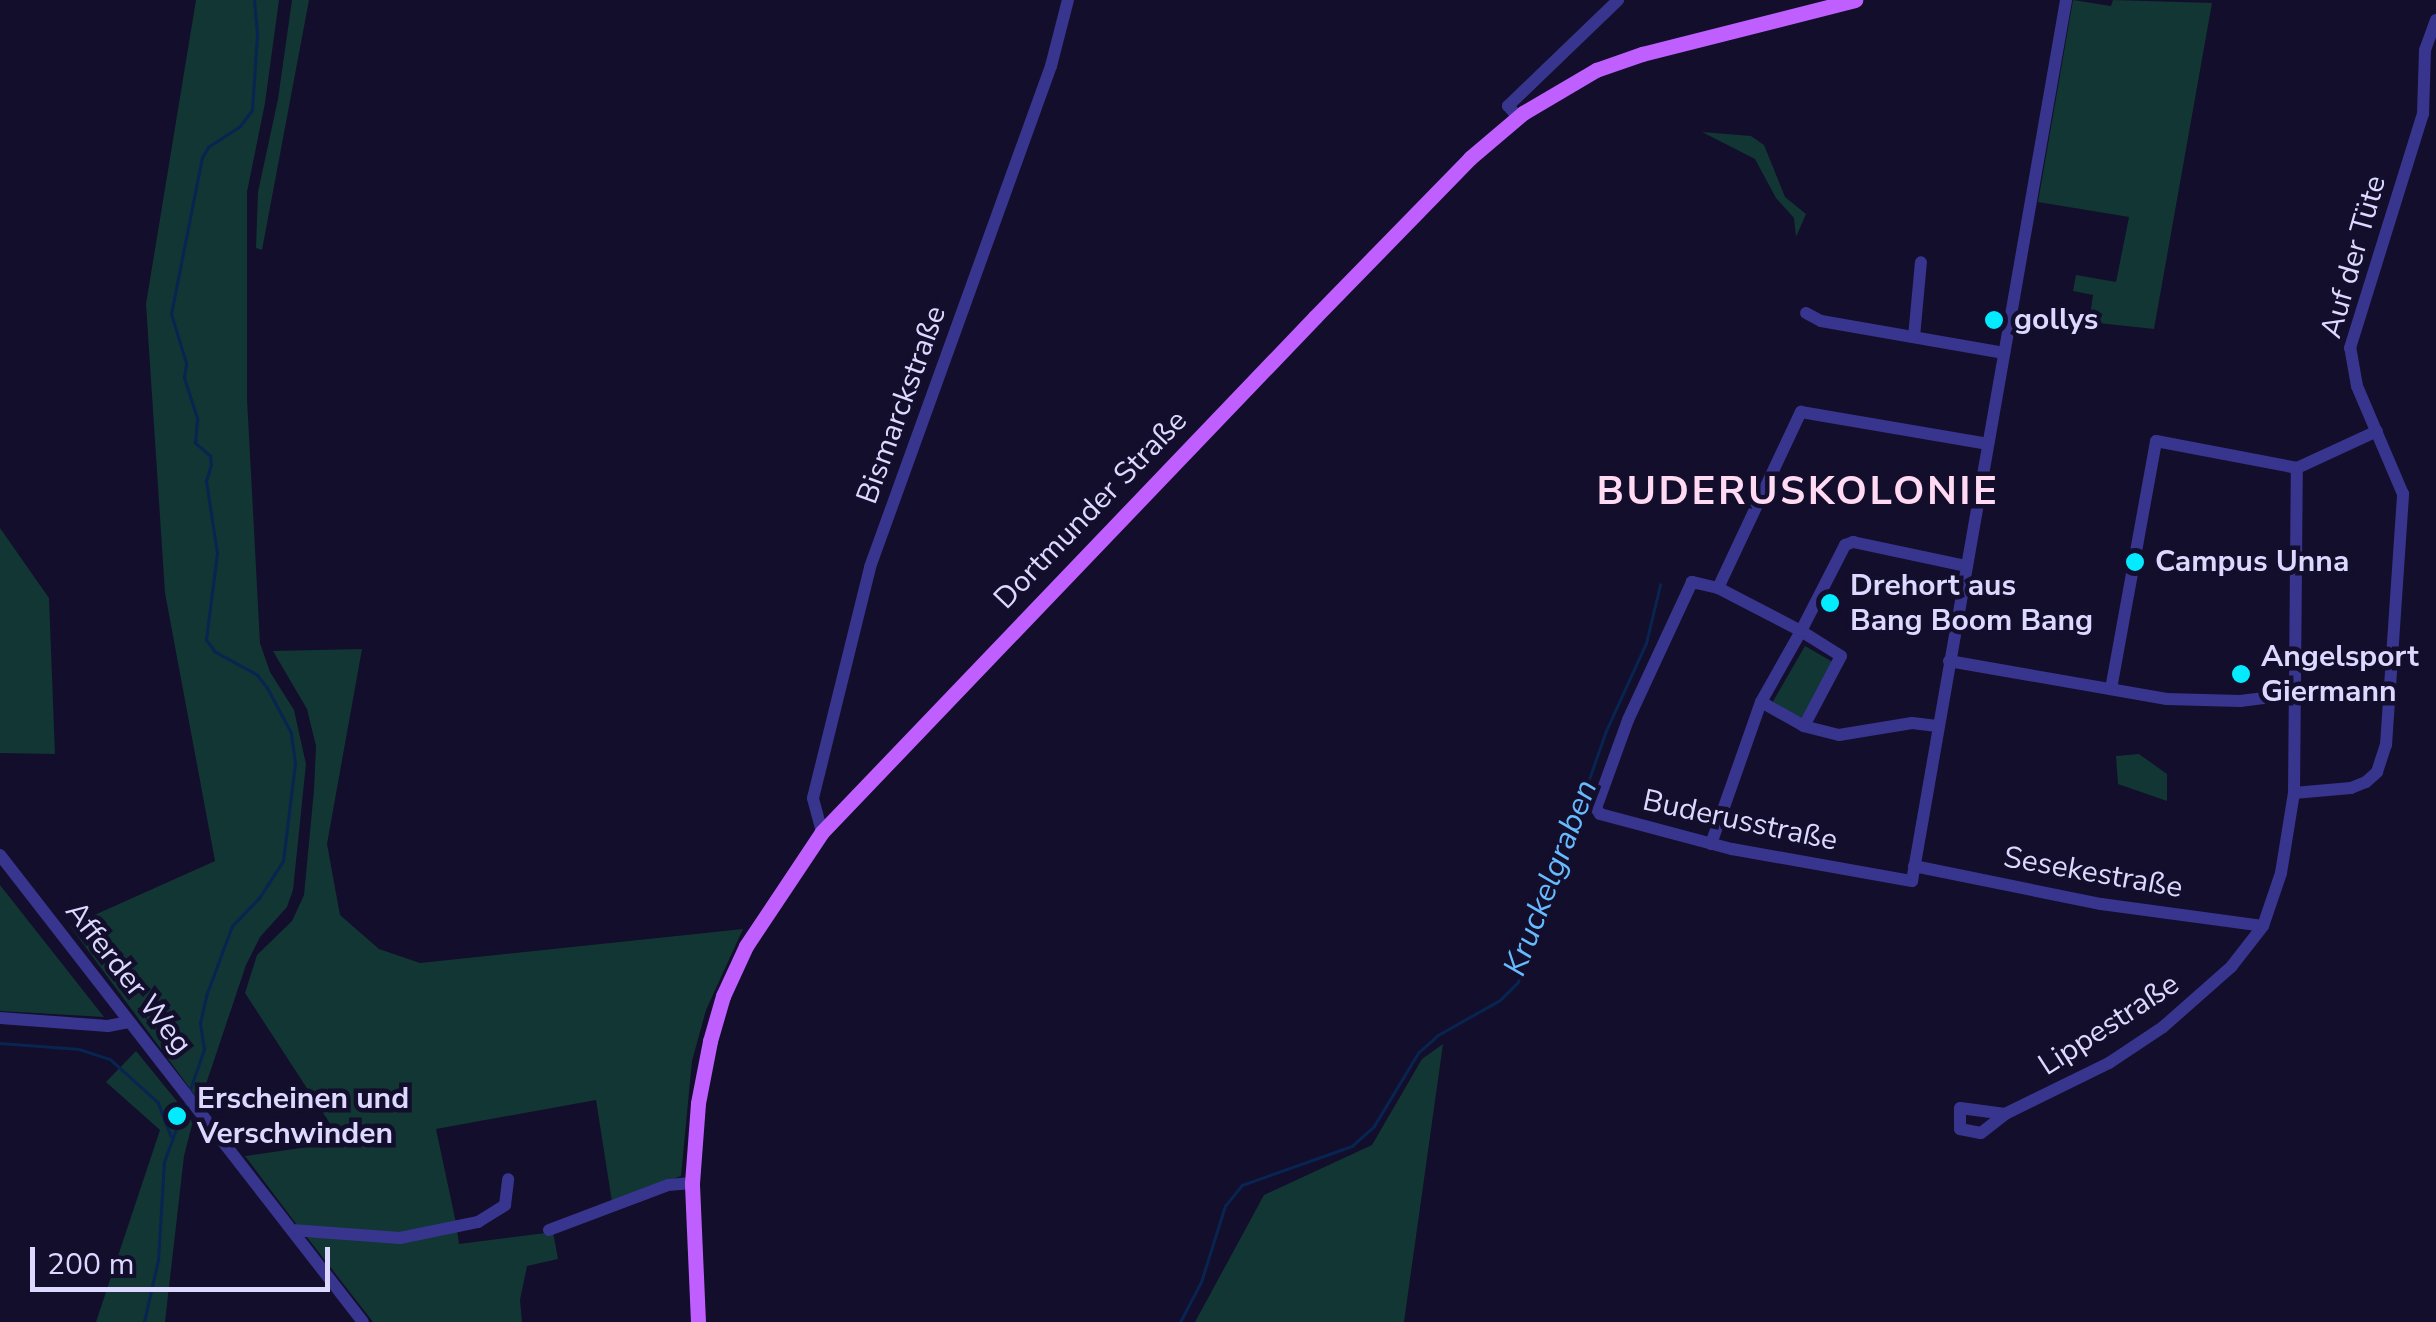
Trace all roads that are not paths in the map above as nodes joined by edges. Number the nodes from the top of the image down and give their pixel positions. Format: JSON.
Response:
{"nodes":[{"id":1,"x":1068,"y":0,"type":"edge"},
{"id":2,"x":1618,"y":0,"type":"edge"},
{"id":3,"x":1855,"y":0,"type":"edge"},
{"id":4,"x":2066,"y":0,"type":"edge"},
{"id":5,"x":2436,"y":20,"type":"edge"},
{"id":6,"x":1518,"y":117,"type":"junction"},
{"id":7,"x":1921,"y":262,"type":"dead end"},
{"id":8,"x":1806,"y":313,"type":"dead end"},
{"id":9,"x":1914,"y":337,"type":"junction"},
{"id":10,"x":2004,"y":354,"type":"junction"},
{"id":11,"x":2378,"y":432,"type":"junction"},
{"id":12,"x":1988,"y":444,"type":"junction"},
{"id":13,"x":2297,"y":468,"type":"junction"},
{"id":14,"x":1966,"y":566,"type":"junction"},
{"id":15,"x":1718,"y":588,"type":"junction"},
{"id":16,"x":1801,"y":631,"type":"junction"},
{"id":17,"x":1949,"y":660,"type":"junction"},
{"id":18,"x":2111,"y":688,"type":"junction"},
{"id":19,"x":2296,"y":694,"type":"junction"},
{"id":20,"x":1762,"y":702,"type":"junction"},
{"id":21,"x":1804,"y":726,"type":"junction"},
{"id":22,"x":1937,"y":726,"type":"junction"},
{"id":23,"x":2294,"y":794,"type":"junction"},
{"id":24,"x":822,"y":832,"type":"junction"},
{"id":25,"x":1711,"y":844,"type":"junction"},
{"id":26,"x":0,"y":855,"type":"edge"},
{"id":27,"x":1914,"y":866,"type":"junction"},
{"id":28,"x":2263,"y":926,"type":"junction"},
{"id":29,"x":0,"y":1018,"type":"edge"},
{"id":30,"x":129,"y":1022,"type":"junction"},
{"id":31,"x":2005,"y":1114,"type":"dead end"},
{"id":32,"x":508,"y":1179,"type":"dead end"},
{"id":33,"x":692,"y":1183,"type":"junction"},
{"id":34,"x":292,"y":1230,"type":"junction"},
{"id":35,"x":548,"y":1230,"type":"dead end"},
{"id":36,"x":363,"y":1322,"type":"edge"},
{"id":37,"x":698,"y":1322,"type":"edge"}],
"edges":[{"from":1,"to":24,"type":"street","name":"Bismarckstraße"},
{"from":2,"to":6,"type":"street"},
{"from":3,"to":6,"type":"main road","name":"Dortmunder Straße"},
{"from":4,"to":10,"type":"street"},
{"from":5,"to":11,"type":"street","name":"Auf der Tüte"},
{"from":6,"to":24,"type":"main road","name":"Dortmunder Straße"},
{"from":7,"to":9,"type":"street"},
{"from":8,"to":9,"type":"street"},
{"from":9,"to":10,"type":"street"},
{"from":10,"to":12,"type":"street"},
{"from":11,"to":13,"type":"street"},
{"from":11,"to":23,"type":"street","name":"Auf der Tüte"},
{"from":12,"to":14,"type":"street"},
{"from":12,"to":15,"type":"street"},
{"from":13,"to":18,"type":"street"},
{"from":13,"to":19,"type":"street","name":"Lippestraße"},
{"from":14,"to":16,"type":"street"},
{"from":14,"to":17,"type":"street"},
{"from":15,"to":16,"type":"street"},
{"from":15,"to":25,"type":"street","name":"Buderusstraße"},
{"from":16,"to":20,"type":"street"},
{"from":16,"to":21,"type":"street"},
{"from":17,"to":18,"type":"street"},
{"from":17,"to":22,"type":"street"},
{"from":18,"to":19,"type":"street"},
{"from":19,"to":23,"type":"street","name":"Lippestraße"},
{"from":20,"to":21,"type":"street"},
{"from":20,"to":25,"type":"street"},
{"from":21,"to":22,"type":"street"},
{"from":22,"to":27,"type":"street"},
{"from":23,"to":28,"type":"street","name":"Lippestraße"},
{"from":24,"to":33,"type":"main road","name":"Dortmunder Straße"},
{"from":25,"to":27,"type":"street","name":"Buderusstraße"},
{"from":26,"to":30,"type":"street","name":"Afferder Weg"},
{"from":27,"to":28,"type":"street","name":"Sesekestraße"},
{"from":28,"to":31,"type":"street","name":"Lippestraße"},
{"from":29,"to":30,"type":"street"},
{"from":30,"to":34,"type":"street","name":"Afferder Weg"},
{"from":32,"to":34,"type":"street"},
{"from":33,"to":35,"type":"street"},
{"from":33,"to":37,"type":"main road","name":"Dortmunder Straße"},
{"from":34,"to":36,"type":"street","name":"Afferder Weg"}]}
